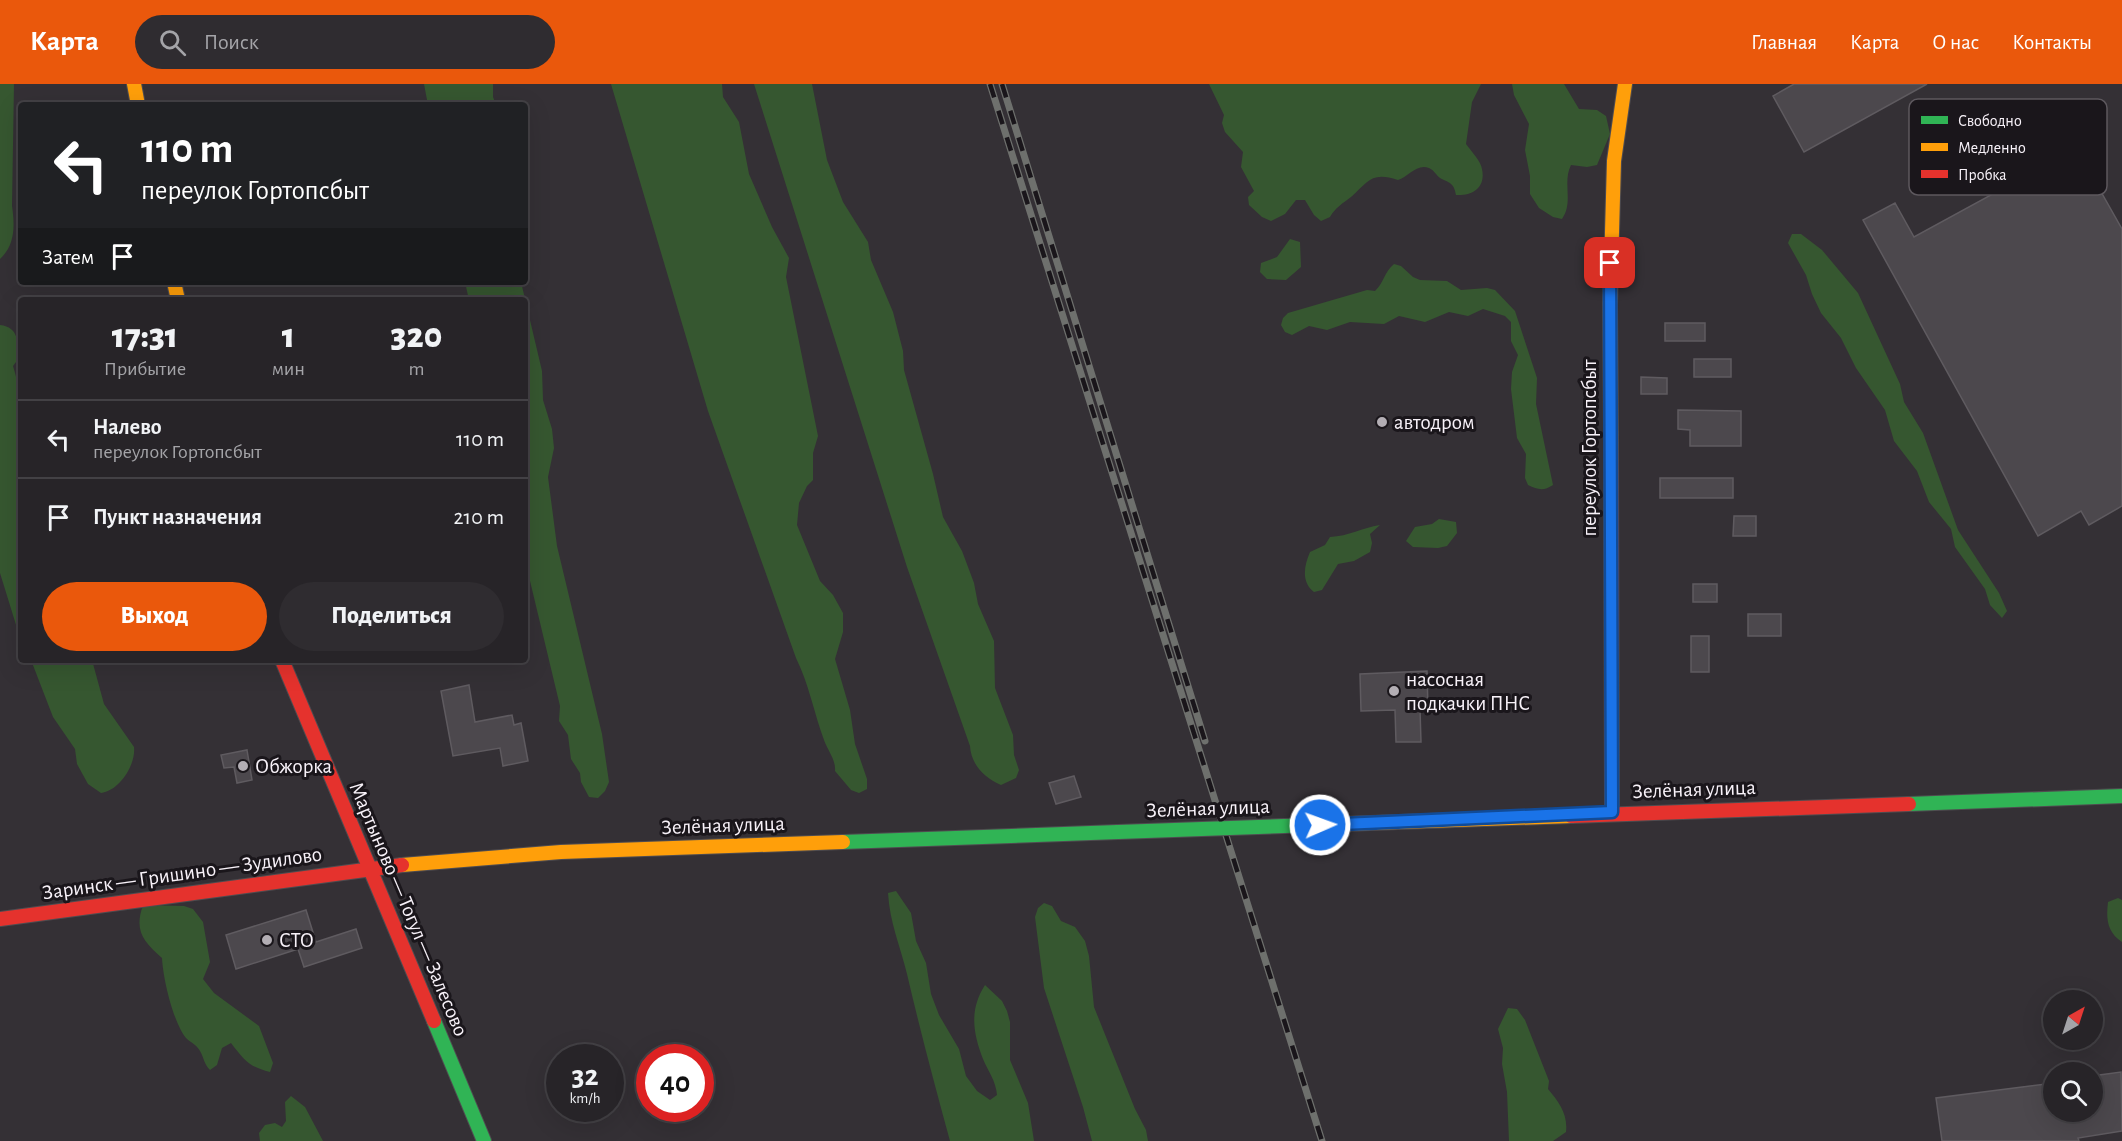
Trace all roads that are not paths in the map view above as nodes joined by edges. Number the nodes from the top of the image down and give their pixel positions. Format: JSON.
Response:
{"nodes":[{"id":1,"x":134,"y":84,"type":"edge"},
{"id":2,"x":1625,"y":84,"type":"edge"},
{"id":3,"x":137,"y":102,"type":"edge"},
{"id":4,"x":283,"y":663,"type":"edge"},
{"id":5,"x":2122,"y":796,"type":"edge"},
{"id":6,"x":1612,"y":812,"type":"junction"},
{"id":7,"x":369,"y":868,"type":"junction"},
{"id":8,"x":0,"y":919,"type":"edge"},
{"id":9,"x":484,"y":1141,"type":"edge"}],
"edges":[{"from":1,"to":3,"type":"street"},
{"from":2,"to":6,"type":"street","name":"переулок Гортопсбыт"},
{"from":4,"to":7,"type":"street","name":"Мартыново — Тогул — Залесово"},
{"from":5,"to":6,"type":"street","name":"Зелёная улица"},
{"from":6,"to":7,"type":"street","name":"Зелёная улица","bridge":true},
{"from":7,"to":8,"type":"street","name":"Заринск — Гришино — Зудилово"},
{"from":7,"to":9,"type":"street","name":"Мартыново — Тогул — Залесово"}]}
